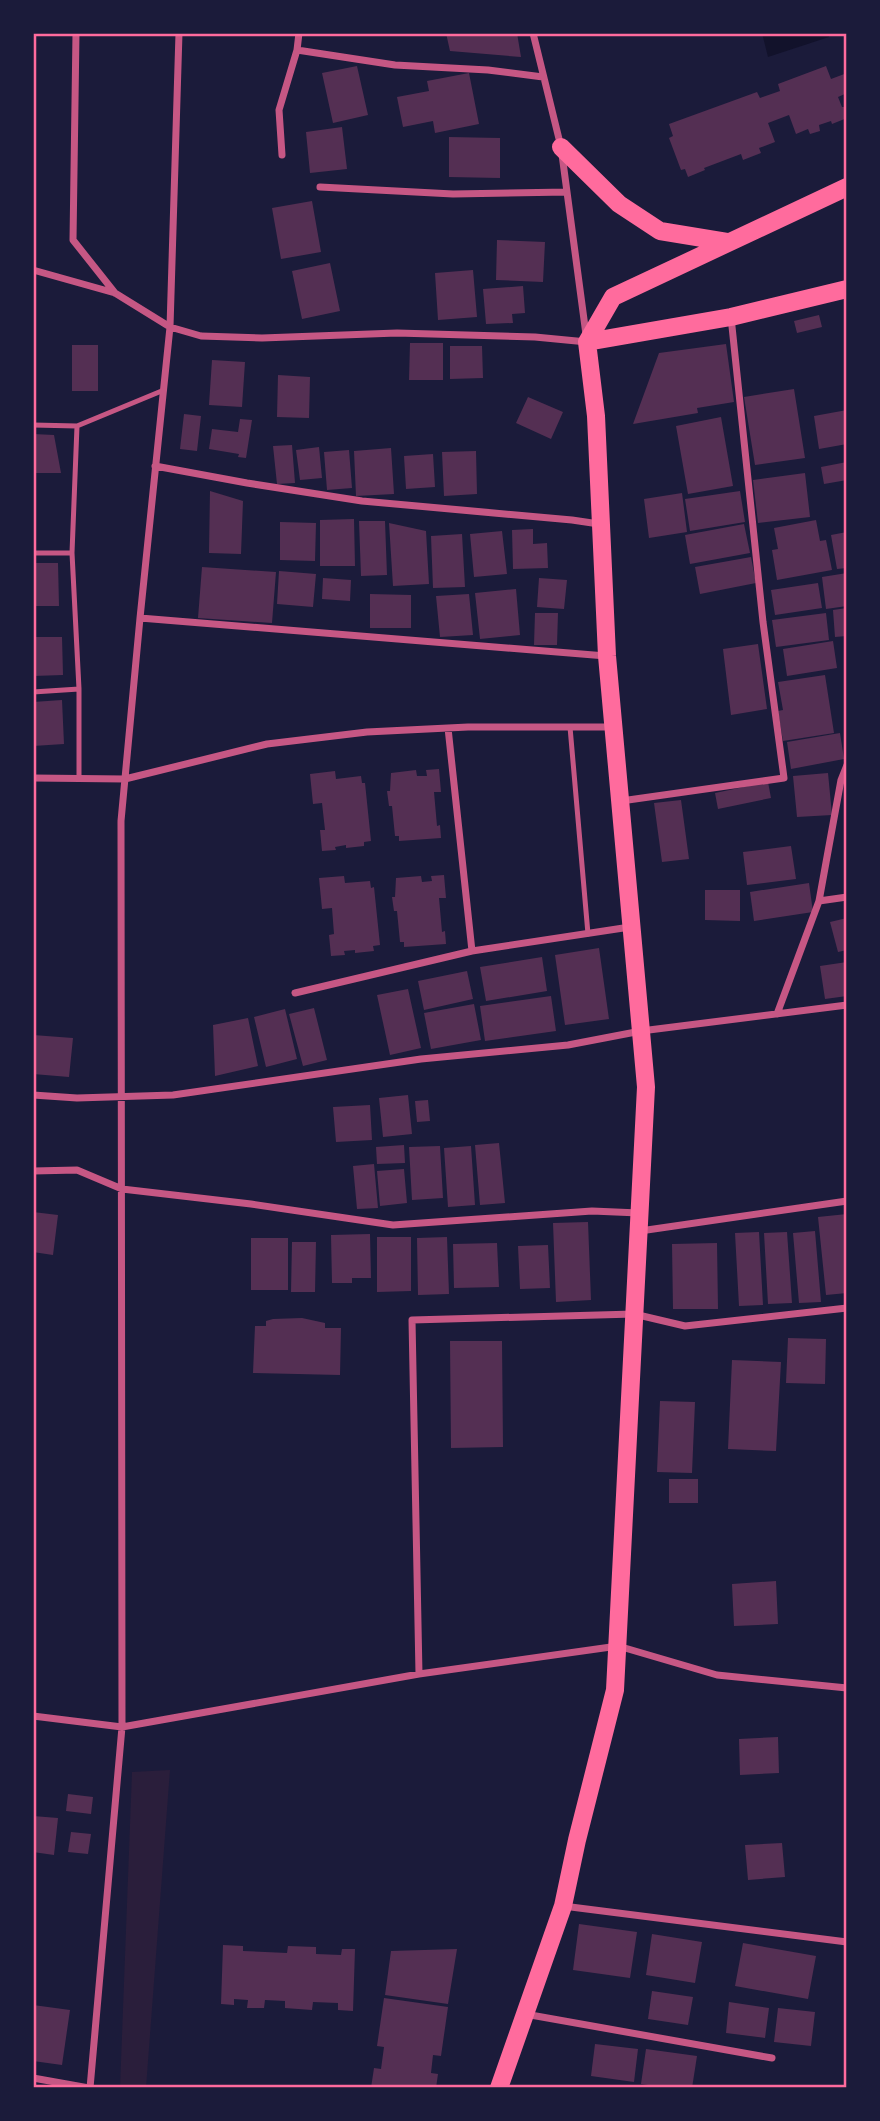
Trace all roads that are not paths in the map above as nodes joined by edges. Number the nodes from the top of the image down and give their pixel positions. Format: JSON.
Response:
{"nodes":[{"id":1,"x":76,"y":33,"type":"edge"},
{"id":2,"x":179,"y":33,"type":"edge"},
{"id":3,"x":299,"y":33,"type":"edge"},
{"id":4,"x":533,"y":33,"type":"edge"},
{"id":5,"x":297,"y":50,"type":"junction"},
{"id":6,"x":543,"y":77,"type":"junction"},
{"id":7,"x":561,"y":147,"type":"junction"},
{"id":8,"x":282,"y":155,"type":"dead end"},
{"id":9,"x":320,"y":187,"type":"dead end"},
{"id":10,"x":847,"y":187,"type":"edge"},
{"id":11,"x":567,"y":192,"type":"junction"},
{"id":12,"x":727,"y":242,"type":"junction"},
{"id":13,"x":33,"y":270,"type":"edge"},
{"id":14,"x":847,"y":289,"type":"edge"},
{"id":15,"x":116,"y":293,"type":"junction"},
{"id":16,"x":732,"y":317,"type":"junction"},
{"id":17,"x":170,"y":327,"type":"junction"},
{"id":18,"x":587,"y":342,"type":"junction"},
{"id":19,"x":164,"y":390,"type":"junction"},
{"id":20,"x":33,"y":425,"type":"edge"},
{"id":21,"x":76,"y":426,"type":"junction"},
{"id":22,"x":155,"y":466,"type":"junction"},
{"id":23,"x":601,"y":524,"type":"junction"},
{"id":24,"x":33,"y":553,"type":"edge"},
{"id":25,"x":72,"y":553,"type":"junction"},
{"id":26,"x":140,"y":618,"type":"junction"},
{"id":27,"x":607,"y":656,"type":"junction"},
{"id":28,"x":79,"y":689,"type":"junction"},
{"id":29,"x":33,"y":692,"type":"edge"},
{"id":30,"x":570,"y":727,"type":"junction"},
{"id":31,"x":613,"y":727,"type":"junction"},
{"id":32,"x":448,"y":728,"type":"junction"},
{"id":33,"x":847,"y":765,"type":"edge"},
{"id":34,"x":33,"y":778,"type":"edge"},
{"id":35,"x":79,"y":779,"type":"junction"},
{"id":36,"x":125,"y":779,"type":"junction"},
{"id":37,"x":844,"y":780,"type":"edge"},
{"id":38,"x":620,"y":801,"type":"junction"},
{"id":39,"x":847,"y":897,"type":"edge"},
{"id":40,"x":819,"y":901,"type":"junction"},
{"id":41,"x":631,"y":927,"type":"junction"},
{"id":42,"x":588,"y":934,"type":"junction"},
{"id":43,"x":472,"y":951,"type":"junction"},
{"id":44,"x":295,"y":993,"type":"dead end"},
{"id":45,"x":847,"y":1005,"type":"edge"},
{"id":46,"x":777,"y":1014,"type":"junction"},
{"id":47,"x":641,"y":1031,"type":"junction"},
{"id":48,"x":33,"y":1095,"type":"edge"},
{"id":49,"x":122,"y":1098,"type":"junction"},
{"id":50,"x":33,"y":1171,"type":"edge"},
{"id":51,"x":122,"y":1189,"type":"junction"},
{"id":52,"x":847,"y":1201,"type":"edge"},
{"id":53,"x":639,"y":1222,"type":"junction"},
{"id":54,"x":847,"y":1308,"type":"edge"},
{"id":55,"x":634,"y":1314,"type":"junction"},
{"id":56,"x":618,"y":1646,"type":"junction"},
{"id":57,"x":419,"y":1674,"type":"junction"},
{"id":58,"x":847,"y":1688,"type":"edge"},
{"id":59,"x":33,"y":1716,"type":"edge"},
{"id":60,"x":122,"y":1727,"type":"junction"},
{"id":61,"x":563,"y":1906,"type":"junction"},
{"id":62,"x":847,"y":1942,"type":"edge"},
{"id":63,"x":525,"y":2014,"type":"junction"},
{"id":64,"x":772,"y":2058,"type":"dead end"},
{"id":65,"x":33,"y":2078,"type":"edge"},
{"id":66,"x":90,"y":2088,"type":"edge"},
{"id":67,"x":499,"y":2088,"type":"edge"}],
"edges":[{"from":1,"to":15,"type":"street"},
{"from":2,"to":17,"type":"street"},
{"from":3,"to":5,"type":"street"},
{"from":4,"to":6,"type":"street"},
{"from":5,"to":6,"type":"street"},
{"from":5,"to":8,"type":"street"},
{"from":6,"to":7,"type":"street"},
{"from":7,"to":11,"type":"street"},
{"from":7,"to":12,"type":"main road"},
{"from":9,"to":11,"type":"street"},
{"from":10,"to":12,"type":"main road"},
{"from":11,"to":18,"type":"street"},
{"from":12,"to":18,"type":"main road"},
{"from":13,"to":15,"type":"street"},
{"from":14,"to":16,"type":"main road"},
{"from":15,"to":17,"type":"street"},
{"from":16,"to":18,"type":"main road"},
{"from":16,"to":38,"type":"street"},
{"from":17,"to":18,"type":"street"},
{"from":17,"to":19,"type":"street"},
{"from":18,"to":23,"type":"main road"},
{"from":19,"to":21,"type":"lane"},
{"from":19,"to":22,"type":"street"},
{"from":20,"to":21,"type":"lane"},
{"from":21,"to":25,"type":"lane"},
{"from":22,"to":23,"type":"street"},
{"from":22,"to":26,"type":"street"},
{"from":23,"to":27,"type":"main road"},
{"from":24,"to":25,"type":"lane"},
{"from":25,"to":28,"type":"lane"},
{"from":26,"to":27,"type":"street"},
{"from":26,"to":36,"type":"street"},
{"from":27,"to":31,"type":"main road"},
{"from":28,"to":29,"type":"lane"},
{"from":28,"to":35,"type":"lane"},
{"from":30,"to":31,"type":"street"},
{"from":30,"to":32,"type":"street"},
{"from":30,"to":42,"type":"lane"},
{"from":31,"to":38,"type":"main road"},
{"from":32,"to":36,"type":"street"},
{"from":32,"to":43,"type":"street"},
{"from":33,"to":37,"type":"street"},
{"from":34,"to":35,"type":"street"},
{"from":35,"to":36,"type":"street"},
{"from":36,"to":49,"type":"street"},
{"from":37,"to":40,"type":"street"},
{"from":38,"to":41,"type":"main road"},
{"from":39,"to":40,"type":"street"},
{"from":40,"to":46,"type":"street"},
{"from":41,"to":42,"type":"street"},
{"from":41,"to":47,"type":"main road"},
{"from":42,"to":43,"type":"street"},
{"from":43,"to":44,"type":"street"},
{"from":45,"to":46,"type":"street"},
{"from":46,"to":47,"type":"street"},
{"from":47,"to":49,"type":"street"},
{"from":47,"to":53,"type":"main road"},
{"from":48,"to":49,"type":"street"},
{"from":49,"to":51,"type":"street"},
{"from":50,"to":51,"type":"street"},
{"from":51,"to":53,"type":"street"},
{"from":51,"to":60,"type":"street"},
{"from":52,"to":53,"type":"street"},
{"from":53,"to":55,"type":"main road"},
{"from":54,"to":55,"type":"street"},
{"from":55,"to":56,"type":"main road"},
{"from":55,"to":57,"type":"street"},
{"from":56,"to":57,"type":"street"},
{"from":56,"to":58,"type":"street"},
{"from":56,"to":61,"type":"main road"},
{"from":57,"to":60,"type":"street"},
{"from":59,"to":60,"type":"street"},
{"from":60,"to":66,"type":"street"},
{"from":61,"to":62,"type":"street"},
{"from":61,"to":63,"type":"main road"},
{"from":63,"to":64,"type":"street"},
{"from":63,"to":67,"type":"main road"},
{"from":65,"to":66,"type":"street"}]}
